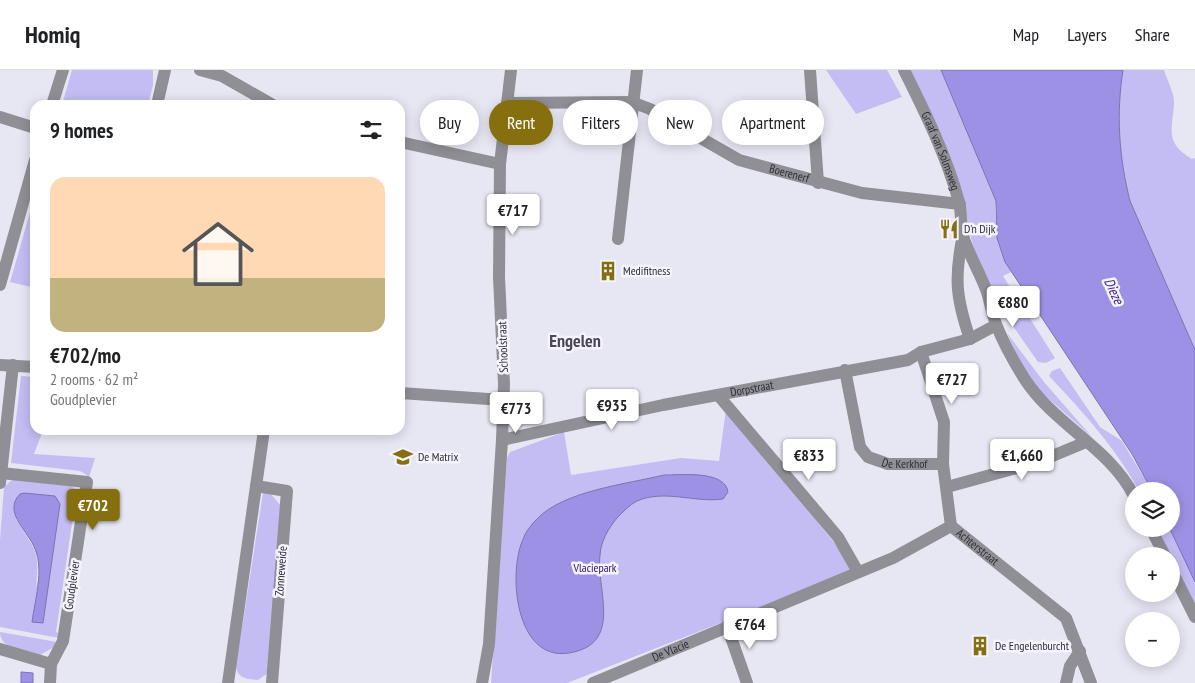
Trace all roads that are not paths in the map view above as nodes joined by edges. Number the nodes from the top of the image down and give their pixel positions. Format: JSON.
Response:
{"nodes":[{"id":1,"x":64,"y":70,"type":"edge"},
{"id":2,"x":165,"y":70,"type":"edge"},
{"id":3,"x":200,"y":70,"type":"edge"},
{"id":4,"x":511,"y":70,"type":"edge"},
{"id":5,"x":637,"y":70,"type":"edge"},
{"id":6,"x":810,"y":70,"type":"edge"},
{"id":7,"x":904,"y":70,"type":"edge"},
{"id":8,"x":223,"y":73,"type":"edge"},
{"id":9,"x":54,"y":100,"type":"edge"},
{"id":10,"x":157,"y":100,"type":"edge"},
{"id":11,"x":265,"y":100,"type":"edge"},
{"id":12,"x":507,"y":100,"type":"edge"},
{"id":13,"x":632,"y":100,"type":"edge"},
{"id":14,"x":638,"y":104,"type":"edge"},
{"id":15,"x":0,"y":117,"type":"edge"},
{"id":16,"x":30,"y":126,"type":"edge"},
{"id":17,"x":405,"y":143,"type":"edge"},
{"id":18,"x":502,"y":145,"type":"edge"},
{"id":19,"x":628,"y":145,"type":"edge"},
{"id":20,"x":500,"y":164,"type":"junction"},
{"id":21,"x":30,"y":174,"type":"edge"},
{"id":22,"x":818,"y":183,"type":"junction"},
{"id":23,"x":960,"y":204,"type":"junction"},
{"id":24,"x":963,"y":235,"type":"junction"},
{"id":25,"x":618,"y":239,"type":"dead end"},
{"id":26,"x":5,"y":241,"type":"edge"},
{"id":27,"x":0,"y":285,"type":"edge"},
{"id":28,"x":996,"y":325,"type":"junction"},
{"id":29,"x":970,"y":339,"type":"junction"},
{"id":30,"x":921,"y":352,"type":"junction"},
{"id":31,"x":6,"y":365,"type":"edge"},
{"id":32,"x":30,"y":367,"type":"edge"},
{"id":33,"x":845,"y":370,"type":"junction"},
{"id":34,"x":405,"y":393,"type":"edge"},
{"id":35,"x":718,"y":395,"type":"junction"},
{"id":36,"x":503,"y":400,"type":"junction"},
{"id":37,"x":263,"y":435,"type":"edge"},
{"id":38,"x":502,"y":440,"type":"junction"},
{"id":39,"x":1086,"y":442,"type":"junction"},
{"id":40,"x":943,"y":464,"type":"junction"},
{"id":41,"x":0,"y":478,"type":"edge"},
{"id":42,"x":1127,"y":482,"type":"edge"},
{"id":43,"x":256,"y":486,"type":"junction"},
{"id":44,"x":947,"y":487,"type":"junction"},
{"id":45,"x":951,"y":526,"type":"junction"},
{"id":46,"x":858,"y":572,"type":"junction"},
{"id":47,"x":1180,"y":587,"type":"edge"},
{"id":48,"x":1195,"y":617,"type":"edge"},
{"id":49,"x":727,"y":626,"type":"junction"},
{"id":50,"x":0,"y":649,"type":"edge"},
{"id":51,"x":1080,"y":651,"type":"junction"},
{"id":52,"x":51,"y":664,"type":"junction"},
{"id":53,"x":50,"y":683,"type":"edge"},
{"id":54,"x":228,"y":683,"type":"edge"},
{"id":55,"x":272,"y":683,"type":"edge"},
{"id":56,"x":482,"y":683,"type":"edge"},
{"id":57,"x":593,"y":683,"type":"edge"},
{"id":58,"x":747,"y":683,"type":"edge"},
{"id":59,"x":1066,"y":683,"type":"edge"},
{"id":60,"x":1091,"y":683,"type":"edge"}],
"edges":[{"from":1,"to":9,"type":"street"},
{"from":2,"to":10,"type":"street"},
{"from":3,"to":8,"type":"street"},
{"from":4,"to":12,"type":"street","name":"Schoolstraat"},
{"from":5,"to":13,"type":"street"},
{"from":6,"to":22,"type":"street"},
{"from":7,"to":23,"type":"street","name":"Graaf van Solmsweg"},
{"from":8,"to":11,"type":"street"},
{"from":14,"to":22,"type":"street","name":"Boerenerf"},
{"from":15,"to":16,"type":"street"},
{"from":17,"to":20,"type":"street"},
{"from":18,"to":20,"type":"street","name":"Schoolstraat"},
{"from":19,"to":25,"type":"street"},
{"from":20,"to":36,"type":"street","name":"Schoolstraat"},
{"from":21,"to":26,"type":"street"},
{"from":22,"to":23,"type":"street","name":"Boerenerf"},
{"from":23,"to":24,"type":"street","name":"Graaf van Solmsweg"},
{"from":24,"to":28,"type":"street","name":"Graaf van Solmsweg"},
{"from":24,"to":29,"type":"street","name":"Graaf van Solmsweg"},
{"from":26,"to":27,"type":"street"},
{"from":28,"to":29,"type":"street","name":"Dorpstraat"},
{"from":28,"to":39,"type":"street","name":"Graaf van Solmsweg"},
{"from":29,"to":30,"type":"street","name":"Dorpstraat"},
{"from":30,"to":33,"type":"street","name":"Dorpstraat"},
{"from":30,"to":40,"type":"street","name":"Achterstraat"},
{"from":31,"to":32,"type":"street"},
{"from":31,"to":41,"type":"street"},
{"from":33,"to":35,"type":"street","name":"Dorpstraat"},
{"from":33,"to":40,"type":"street","name":"De Kerkhof"},
{"from":34,"to":36,"type":"street"},
{"from":35,"to":38,"type":"street","name":"Dorpstraat"},
{"from":35,"to":46,"type":"street"},
{"from":36,"to":38,"type":"street","name":"Schoolstraat"},
{"from":37,"to":43,"type":"street"},
{"from":38,"to":56,"type":"street","name":"Schoolstraat"},
{"from":39,"to":42,"type":"street","name":"Graaf van Solmsweg"},
{"from":39,"to":44,"type":"street"},
{"from":40,"to":44,"type":"street","name":"Achterstraat"},
{"from":41,"to":52,"type":"street","name":"Goudplevier"},
{"from":43,"to":54,"type":"street"},
{"from":43,"to":55,"type":"street","name":"Zonneweide"},
{"from":44,"to":45,"type":"street","name":"Achterstraat"},
{"from":45,"to":46,"type":"street","name":"De Vlacie"},
{"from":45,"to":51,"type":"street","name":"Achterstraat"},
{"from":46,"to":49,"type":"street","name":"De Vlacie"},
{"from":47,"to":48,"type":"street"},
{"from":49,"to":57,"type":"street","name":"De Vlacie"},
{"from":49,"to":58,"type":"street"},
{"from":50,"to":52,"type":"street"},
{"from":51,"to":59,"type":"street"},
{"from":51,"to":60,"type":"street","name":"Achterstraat"},
{"from":52,"to":53,"type":"street","name":"Goudplevier"}]}
